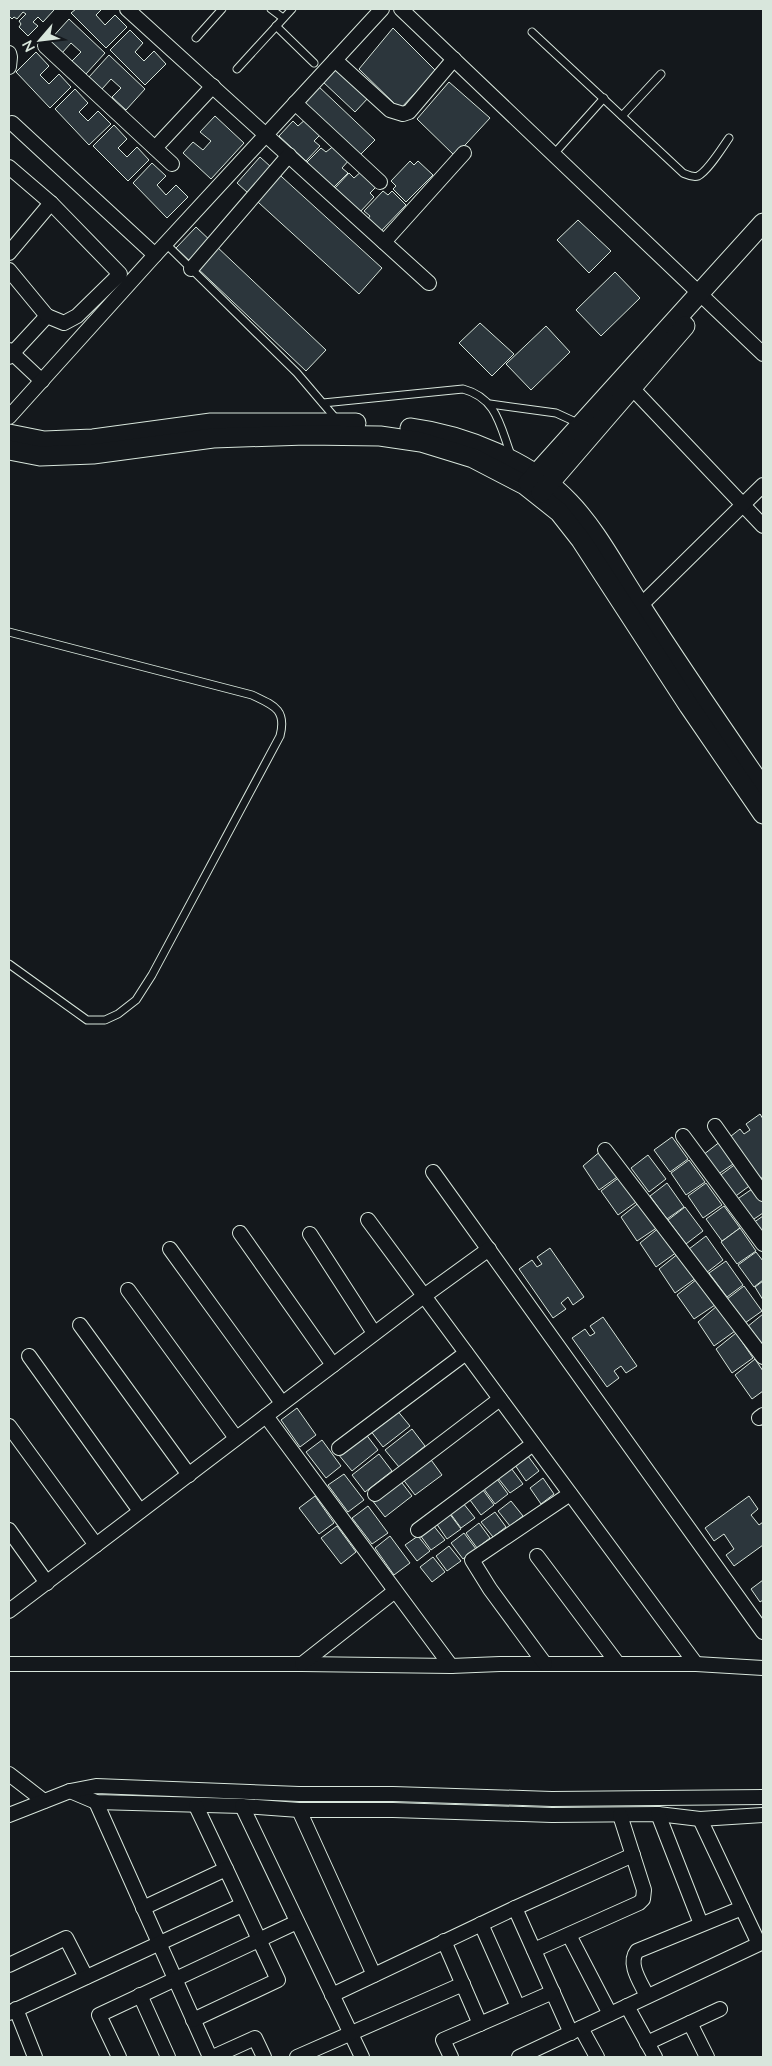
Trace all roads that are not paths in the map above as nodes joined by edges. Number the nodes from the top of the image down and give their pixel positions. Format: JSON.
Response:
{"nodes":[{"id":1,"x":127,"y":9,"type":"edge"},
{"id":2,"x":222,"y":9,"type":"edge"},
{"id":3,"x":271,"y":9,"type":"edge"},
{"id":4,"x":292,"y":9,"type":"edge"},
{"id":5,"x":382,"y":9,"type":"edge"},
{"id":6,"x":401,"y":9,"type":"edge"},
{"id":7,"x":283,"y":18,"type":"junction"},
{"id":8,"x":276,"y":26,"type":"junction"},
{"id":9,"x":532,"y":32,"type":"dead end"},
{"id":10,"x":196,"y":38,"type":"dead end"},
{"id":11,"x":45,"y":46,"type":"dead end"},
{"id":12,"x":9,"y":53,"type":"edge"},
{"id":13,"x":335,"y":60,"type":"junction"},
{"id":14,"x":454,"y":60,"type":"junction"},
{"id":15,"x":314,"y":63,"type":"dead end"},
{"id":16,"x":9,"y":67,"type":"edge"},
{"id":17,"x":237,"y":70,"type":"dead end"},
{"id":18,"x":661,"y":74,"type":"dead end"},
{"id":19,"x":213,"y":86,"type":"junction"},
{"id":20,"x":604,"y":98,"type":"junction"},
{"id":21,"x":295,"y":103,"type":"junction"},
{"id":22,"x":622,"y":116,"type":"junction"},
{"id":23,"x":12,"y":123,"type":"dead end"},
{"id":24,"x":266,"y":134,"type":"junction"},
{"id":25,"x":729,"y":138,"type":"dead end"},
{"id":26,"x":155,"y":148,"type":"junction"},
{"id":27,"x":464,"y":153,"type":"dead end"},
{"id":28,"x":553,"y":154,"type":"junction"},
{"id":29,"x":289,"y":155,"type":"junction"},
{"id":30,"x":172,"y":164,"type":"dead end"},
{"id":31,"x":9,"y":167,"type":"edge"},
{"id":32,"x":380,"y":182,"type":"dead end"},
{"id":33,"x":50,"y":202,"type":"junction"},
{"id":34,"x":763,"y":223,"type":"edge"},
{"id":35,"x":763,"y":240,"type":"edge"},
{"id":36,"x":384,"y":242,"type":"junction"},
{"id":37,"x":166,"y":244,"type":"junction"},
{"id":38,"x":9,"y":253,"type":"edge"},
{"id":39,"x":155,"y":255,"type":"junction"},
{"id":40,"x":191,"y":269,"type":"junction"},
{"id":41,"x":9,"y":270,"type":"edge"},
{"id":42,"x":429,"y":283,"type":"dead end"},
{"id":43,"x":702,"y":297,"type":"junction"},
{"id":44,"x":47,"y":316,"type":"junction"},
{"id":45,"x":10,"y":354,"type":"edge"},
{"id":46,"x":763,"y":354,"type":"edge"},
{"id":47,"x":42,"y":381,"type":"junction"},
{"id":48,"x":632,"y":388,"type":"junction"},
{"id":49,"x":323,"y":403,"type":"junction"},
{"id":50,"x":490,"y":404,"type":"junction"},
{"id":51,"x":9,"y":417,"type":"edge"},
{"id":52,"x":339,"y":422,"type":"junction"},
{"id":53,"x":580,"y":424,"type":"junction"},
{"id":54,"x":9,"y":434,"type":"edge"},
{"id":55,"x":9,"y":450,"type":"edge"},
{"id":56,"x":514,"y":463,"type":"junction"},
{"id":57,"x":537,"y":485,"type":"junction"},
{"id":58,"x":763,"y":485,"type":"edge"},
{"id":59,"x":743,"y":504,"type":"junction"},
{"id":60,"x":763,"y":526,"type":"edge"},
{"id":61,"x":640,"y":606,"type":"junction"},
{"id":62,"x":9,"y":632,"type":"edge"},
{"id":63,"x":763,"y":788,"type":"edge"},
{"id":64,"x":763,"y":814,"type":"edge"},
{"id":65,"x":9,"y":964,"type":"edge"},
{"id":66,"x":715,"y":1126,"type":"dead end"},
{"id":67,"x":683,"y":1136,"type":"dead end"},
{"id":68,"x":605,"y":1150,"type":"dead end"},
{"id":69,"x":433,"y":1172,"type":"dead end"},
{"id":70,"x":763,"y":1194,"type":"edge"},
{"id":71,"x":368,"y":1220,"type":"dead end"},
{"id":72,"x":240,"y":1233,"type":"dead end"},
{"id":73,"x":310,"y":1234,"type":"dead end"},
{"id":74,"x":763,"y":1244,"type":"edge"},
{"id":75,"x":170,"y":1249,"type":"dead end"},
{"id":76,"x":489,"y":1249,"type":"junction"},
{"id":77,"x":128,"y":1290,"type":"dead end"},
{"id":78,"x":424,"y":1296,"type":"junction"},
{"id":79,"x":80,"y":1325,"type":"dead end"},
{"id":80,"x":374,"y":1333,"type":"junction"},
{"id":81,"x":466,"y":1353,"type":"junction"},
{"id":82,"x":29,"y":1356,"type":"dead end"},
{"id":83,"x":763,"y":1357,"type":"edge"},
{"id":84,"x":333,"y":1365,"type":"junction"},
{"id":85,"x":500,"y":1400,"type":"junction"},
{"id":86,"x":282,"y":1403,"type":"junction"},
{"id":87,"x":266,"y":1416,"type":"junction"},
{"id":88,"x":9,"y":1426,"type":"edge"},
{"id":89,"x":236,"y":1438,"type":"junction"},
{"id":90,"x":533,"y":1444,"type":"junction"},
{"id":91,"x":339,"y":1448,"type":"dead end"},
{"id":92,"x":188,"y":1475,"type":"junction"},
{"id":93,"x":375,"y":1494,"type":"dead end"},
{"id":94,"x":570,"y":1494,"type":"junction"},
{"id":95,"x":140,"y":1511,"type":"junction"},
{"id":96,"x":9,"y":1530,"type":"edge"},
{"id":97,"x":418,"y":1530,"type":"dead end"},
{"id":98,"x":96,"y":1545,"type":"junction"},
{"id":99,"x":537,"y":1556,"type":"dead end"},
{"id":100,"x":47,"y":1582,"type":"junction"},
{"id":101,"x":395,"y":1590,"type":"junction"},
{"id":102,"x":9,"y":1612,"type":"edge"},
{"id":103,"x":763,"y":1632,"type":"edge"},
{"id":104,"x":9,"y":1664,"type":"edge"},
{"id":105,"x":302,"y":1664,"type":"junction"},
{"id":106,"x":545,"y":1664,"type":"junction"},
{"id":107,"x":618,"y":1664,"type":"junction"},
{"id":108,"x":696,"y":1664,"type":"junction"},
{"id":109,"x":450,"y":1666,"type":"junction"},
{"id":110,"x":763,"y":1668,"type":"edge"},
{"id":111,"x":9,"y":1774,"type":"edge"},
{"id":112,"x":70,"y":1792,"type":"junction"},
{"id":113,"x":763,"y":1798,"type":"edge"},
{"id":114,"x":44,"y":1801,"type":"junction"},
{"id":115,"x":96,"y":1802,"type":"junction"},
{"id":116,"x":196,"y":1806,"type":"junction"},
{"id":117,"x":242,"y":1806,"type":"junction"},
{"id":118,"x":299,"y":1810,"type":"junction"},
{"id":119,"x":658,"y":1814,"type":"junction"},
{"id":120,"x":620,"y":1815,"type":"junction"},
{"id":121,"x":763,"y":1815,"type":"edge"},
{"id":122,"x":9,"y":1816,"type":"edge"},
{"id":123,"x":700,"y":1819,"type":"junction"},
{"id":124,"x":633,"y":1855,"type":"junction"},
{"id":125,"x":226,"y":1869,"type":"junction"},
{"id":126,"x":242,"y":1905,"type":"junction"},
{"id":127,"x":143,"y":1908,"type":"junction"},
{"id":128,"x":515,"y":1908,"type":"junction"},
{"id":129,"x":742,"y":1908,"type":"junction"},
{"id":130,"x":297,"y":1922,"type":"junction"},
{"id":131,"x":481,"y":1924,"type":"junction"},
{"id":132,"x":701,"y":1924,"type":"junction"},
{"id":133,"x":569,"y":1935,"type":"junction"},
{"id":134,"x":258,"y":1940,"type":"junction"},
{"id":135,"x":444,"y":1941,"type":"junction"},
{"id":136,"x":159,"y":1943,"type":"junction"},
{"id":137,"x":534,"y":1950,"type":"junction"},
{"id":138,"x":9,"y":1965,"type":"edge"},
{"id":139,"x":374,"y":1975,"type":"junction"},
{"id":140,"x":86,"y":1977,"type":"junction"},
{"id":141,"x":175,"y":1979,"type":"junction"},
{"id":142,"x":463,"y":1984,"type":"junction"},
{"id":143,"x":553,"y":1992,"type":"junction"},
{"id":144,"x":140,"y":1995,"type":"junction"},
{"id":145,"x":332,"y":1995,"type":"junction"},
{"id":146,"x":647,"y":1996,"type":"junction"},
{"id":147,"x":627,"y":2006,"type":"junction"},
{"id":148,"x":518,"y":2007,"type":"junction"},
{"id":149,"x":720,"y":2009,"type":"dead end"},
{"id":150,"x":12,"y":2011,"type":"edge"},
{"id":151,"x":610,"y":2014,"type":"junction"},
{"id":152,"x":193,"y":2020,"type":"junction"},
{"id":153,"x":690,"y":2023,"type":"junction"},
{"id":154,"x":480,"y":2024,"type":"junction"},
{"id":155,"x":576,"y":2030,"type":"junction"},
{"id":156,"x":351,"y":2034,"type":"junction"},
{"id":157,"x":647,"y":2043,"type":"junction"},
{"id":158,"x":35,"y":2057,"type":"edge"},
{"id":159,"x":118,"y":2057,"type":"edge"},
{"id":160,"x":168,"y":2057,"type":"edge"},
{"id":161,"x":211,"y":2057,"type":"edge"},
{"id":162,"x":264,"y":2057,"type":"edge"},
{"id":163,"x":298,"y":2057,"type":"edge"},
{"id":164,"x":362,"y":2057,"type":"edge"},
{"id":165,"x":451,"y":2057,"type":"edge"},
{"id":166,"x":519,"y":2057,"type":"edge"},
{"id":167,"x":597,"y":2057,"type":"edge"},
{"id":168,"x":655,"y":2057,"type":"edge"},
{"id":169,"x":708,"y":2057,"type":"edge"}],
"edges":[{"from":1,"to":19,"type":"street"},
{"from":2,"to":10,"type":"lane"},
{"from":3,"to":7,"type":"lane"},
{"from":4,"to":7,"type":"lane"},
{"from":5,"to":13,"type":"street"},
{"from":6,"to":14,"type":"street"},
{"from":7,"to":8,"type":"lane"},
{"from":8,"to":15,"type":"lane"},
{"from":8,"to":17,"type":"lane"},
{"from":9,"to":20,"type":"lane"},
{"from":11,"to":26,"type":"street"},
{"from":12,"to":16,"type":"street"},
{"from":13,"to":14,"type":"street"},
{"from":13,"to":21,"type":"street"},
{"from":14,"to":28,"type":"street"},
{"from":18,"to":22,"type":"lane"},
{"from":19,"to":24,"type":"street"},
{"from":19,"to":26,"type":"street"},
{"from":20,"to":22,"type":"lane"},
{"from":20,"to":28,"type":"lane"},
{"from":21,"to":24,"type":"street"},
{"from":21,"to":32,"type":"street"},
{"from":22,"to":25,"type":"lane"},
{"from":23,"to":39,"type":"street"},
{"from":24,"to":29,"type":"street"},
{"from":24,"to":37,"type":"street"},
{"from":26,"to":30,"type":"street"},
{"from":27,"to":36,"type":"street"},
{"from":28,"to":43,"type":"street"},
{"from":29,"to":36,"type":"street"},
{"from":29,"to":40,"type":"street"},
{"from":31,"to":33,"type":"street"},
{"from":33,"to":38,"type":"street"},
{"from":33,"to":44,"type":"street"},
{"from":34,"to":43,"type":"main road"},
{"from":35,"to":43,"type":"main road"},
{"from":36,"to":42,"type":"street"},
{"from":37,"to":39,"type":"street"},
{"from":37,"to":40,"type":"lane"},
{"from":39,"to":47,"type":"street"},
{"from":40,"to":49,"type":"lane"},
{"from":41,"to":44,"type":"street"},
{"from":43,"to":46,"type":"street"},
{"from":43,"to":48,"type":"main road"},
{"from":43,"to":53,"type":"main road"},
{"from":44,"to":45,"type":"street"},
{"from":45,"to":47,"type":"street"},
{"from":47,"to":51,"type":"street"},
{"from":48,"to":57,"type":"main road"},
{"from":48,"to":59,"type":"street"},
{"from":49,"to":50,"type":"lane"},
{"from":49,"to":52,"type":"lane"},
{"from":50,"to":53,"type":"lane"},
{"from":50,"to":56,"type":"lane"},
{"from":52,"to":54,"type":"main road"},
{"from":52,"to":56,"type":"main road"},
{"from":53,"to":57,"type":"main road"},
{"from":55,"to":57,"type":"main road"},
{"from":56,"to":57,"type":"main road"},
{"from":57,"to":61,"type":"main road"},
{"from":57,"to":64,"type":"main road"},
{"from":58,"to":59,"type":"street"},
{"from":59,"to":60,"type":"street"},
{"from":59,"to":61,"type":"street"},
{"from":61,"to":63,"type":"main road"},
{"from":62,"to":65,"type":"lane"},
{"from":66,"to":70,"type":"street"},
{"from":67,"to":74,"type":"street"},
{"from":68,"to":83,"type":"street"},
{"from":69,"to":76,"type":"street"},
{"from":71,"to":78,"type":"street"},
{"from":72,"to":84,"type":"street"},
{"from":73,"to":80,"type":"street"},
{"from":75,"to":86,"type":"street"},
{"from":76,"to":78,"type":"street"},
{"from":76,"to":103,"type":"street"},
{"from":77,"to":89,"type":"street"},
{"from":78,"to":80,"type":"street"},
{"from":78,"to":81,"type":"street"},
{"from":79,"to":92,"type":"street"},
{"from":80,"to":84,"type":"street"},
{"from":81,"to":85,"type":"street"},
{"from":81,"to":91,"type":"street"},
{"from":82,"to":95,"type":"street"},
{"from":84,"to":86,"type":"street"},
{"from":85,"to":90,"type":"street"},
{"from":85,"to":93,"type":"street"},
{"from":86,"to":87,"type":"street"},
{"from":87,"to":89,"type":"street"},
{"from":87,"to":101,"type":"street"},
{"from":88,"to":98,"type":"street"},
{"from":89,"to":92,"type":"street"},
{"from":90,"to":94,"type":"street"},
{"from":90,"to":97,"type":"street"},
{"from":92,"to":95,"type":"street"},
{"from":94,"to":106,"type":"street"},
{"from":94,"to":108,"type":"street"},
{"from":95,"to":98,"type":"street"},
{"from":96,"to":100,"type":"street"},
{"from":98,"to":100,"type":"street"},
{"from":99,"to":107,"type":"street"},
{"from":100,"to":102,"type":"street"},
{"from":101,"to":105,"type":"street"},
{"from":101,"to":109,"type":"street"},
{"from":104,"to":105,"type":"street"},
{"from":105,"to":109,"type":"street"},
{"from":106,"to":107,"type":"street"},
{"from":106,"to":109,"type":"street"},
{"from":107,"to":108,"type":"street"},
{"from":108,"to":110,"type":"street"},
{"from":111,"to":114,"type":"street"},
{"from":112,"to":113,"type":"street"},
{"from":112,"to":114,"type":"street"},
{"from":112,"to":115,"type":"street"},
{"from":114,"to":122,"type":"street"},
{"from":115,"to":116,"type":"street"},
{"from":115,"to":127,"type":"street"},
{"from":116,"to":117,"type":"street"},
{"from":116,"to":125,"type":"street"},
{"from":117,"to":118,"type":"street"},
{"from":117,"to":130,"type":"street"},
{"from":118,"to":120,"type":"street"},
{"from":118,"to":139,"type":"street"},
{"from":119,"to":120,"type":"street"},
{"from":119,"to":123,"type":"street"},
{"from":119,"to":132,"type":"street"},
{"from":120,"to":124,"type":"street"},
{"from":121,"to":123,"type":"street"},
{"from":123,"to":129,"type":"street"},
{"from":124,"to":128,"type":"street"},
{"from":124,"to":133,"type":"street"},
{"from":125,"to":126,"type":"street"},
{"from":125,"to":127,"type":"street"},
{"from":126,"to":134,"type":"street"},
{"from":126,"to":136,"type":"street"},
{"from":127,"to":136,"type":"street"},
{"from":128,"to":131,"type":"street"},
{"from":128,"to":137,"type":"street"},
{"from":129,"to":132,"type":"street"},
{"from":129,"to":146,"type":"street"},
{"from":130,"to":134,"type":"street"},
{"from":130,"to":145,"type":"street"},
{"from":131,"to":135,"type":"street"},
{"from":131,"to":148,"type":"street"},
{"from":132,"to":146,"type":"street"},
{"from":133,"to":137,"type":"street"},
{"from":133,"to":151,"type":"street"},
{"from":134,"to":141,"type":"street"},
{"from":134,"to":152,"type":"street"},
{"from":135,"to":139,"type":"street"},
{"from":135,"to":142,"type":"street"},
{"from":136,"to":140,"type":"street"},
{"from":136,"to":141,"type":"street"},
{"from":137,"to":143,"type":"street"},
{"from":138,"to":140,"type":"street"},
{"from":139,"to":145,"type":"street"},
{"from":140,"to":150,"type":"street"},
{"from":141,"to":144,"type":"street"},
{"from":141,"to":152,"type":"street"},
{"from":142,"to":154,"type":"street"},
{"from":142,"to":156,"type":"street"},
{"from":143,"to":148,"type":"street"},
{"from":143,"to":155,"type":"street"},
{"from":144,"to":159,"type":"street"},
{"from":144,"to":160,"type":"street"},
{"from":145,"to":156,"type":"street"},
{"from":146,"to":147,"type":"street"},
{"from":147,"to":151,"type":"street"},
{"from":147,"to":157,"type":"street"},
{"from":148,"to":154,"type":"street"},
{"from":149,"to":153,"type":"street"},
{"from":150,"to":158,"type":"street"},
{"from":151,"to":155,"type":"street"},
{"from":152,"to":161,"type":"street"},
{"from":153,"to":157,"type":"street"},
{"from":153,"to":169,"type":"street"},
{"from":154,"to":165,"type":"street"},
{"from":155,"to":166,"type":"street"},
{"from":155,"to":167,"type":"street"},
{"from":156,"to":163,"type":"street"},
{"from":156,"to":164,"type":"street"},
{"from":157,"to":168,"type":"street"},
{"from":161,"to":162,"type":"street"}]}
